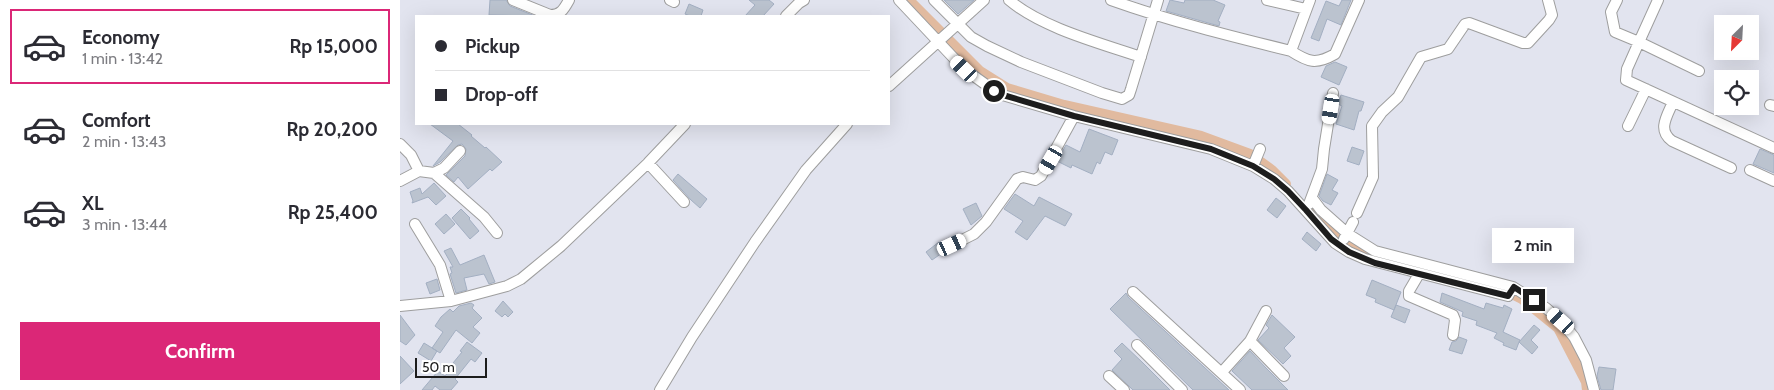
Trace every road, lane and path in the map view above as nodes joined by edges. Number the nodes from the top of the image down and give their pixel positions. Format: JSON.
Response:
{"nodes":[{"id":1,"x":513,"y":0,"type":"edge"},
{"id":2,"x":569,"y":0,"type":"edge"},
{"id":3,"x":804,"y":0,"type":"edge"},
{"id":4,"x":899,"y":0,"type":"edge"},
{"id":5,"x":934,"y":0,"type":"edge"},
{"id":6,"x":984,"y":0,"type":"edge"},
{"id":7,"x":1009,"y":0,"type":"edge"},
{"id":8,"x":1111,"y":0,"type":"edge"},
{"id":9,"x":1158,"y":0,"type":"edge"},
{"id":10,"x":1268,"y":0,"type":"edge"},
{"id":11,"x":1359,"y":0,"type":"edge"},
{"id":12,"x":1548,"y":0,"type":"edge"},
{"id":13,"x":1616,"y":0,"type":"edge"},
{"id":14,"x":1658,"y":0,"type":"edge"},
{"id":15,"x":1308,"y":5,"type":"edge"},
{"id":16,"x":787,"y":15,"type":"edge"},
{"id":17,"x":1154,"y":15,"type":"junction"},
{"id":18,"x":956,"y":25,"type":"junction"},
{"id":19,"x":939,"y":40,"type":"junction"},
{"id":20,"x":1638,"y":42,"type":"junction"},
{"id":21,"x":1291,"y":51,"type":"junction"},
{"id":22,"x":1141,"y":57,"type":"junction"},
{"id":23,"x":1699,"y":72,"type":"dead end"},
{"id":24,"x":890,"y":85,"type":"edge"},
{"id":25,"x":1646,"y":89,"type":"junction"},
{"id":26,"x":1333,"y":93,"type":"dead end"},
{"id":27,"x":1673,"y":102,"type":"junction"},
{"id":28,"x":1074,"y":116,"type":"junction"},
{"id":29,"x":684,"y":125,"type":"edge"},
{"id":30,"x":846,"y":125,"type":"edge"},
{"id":31,"x":1628,"y":126,"type":"dead end"},
{"id":32,"x":400,"y":144,"type":"edge"},
{"id":33,"x":1774,"y":148,"type":"edge"},
{"id":34,"x":460,"y":151,"type":"dead end"},
{"id":35,"x":648,"y":163,"type":"junction"},
{"id":36,"x":1731,"y":168,"type":"dead end"},
{"id":37,"x":1750,"y":170,"type":"dead end"},
{"id":38,"x":419,"y":171,"type":"junction"},
{"id":39,"x":434,"y":173,"type":"junction"},
{"id":40,"x":400,"y":181,"type":"edge"},
{"id":41,"x":1774,"y":181,"type":"edge"},
{"id":42,"x":684,"y":202,"type":"dead end"},
{"id":43,"x":1309,"y":204,"type":"junction"},
{"id":44,"x":415,"y":224,"type":"dead end"},
{"id":45,"x":496,"y":233,"type":"dead end"},
{"id":46,"x":1344,"y":240,"type":"junction"},
{"id":47,"x":952,"y":245,"type":"dead end"},
{"id":48,"x":1419,"y":274,"type":"junction"},
{"id":49,"x":1512,"y":290,"type":"junction"},
{"id":50,"x":1133,"y":292,"type":"dead end"},
{"id":51,"x":451,"y":301,"type":"junction"},
{"id":52,"x":400,"y":306,"type":"edge"},
{"id":53,"x":1266,"y":311,"type":"dead end"},
{"id":54,"x":1453,"y":335,"type":"dead end"},
{"id":55,"x":1250,"y":341,"type":"junction"},
{"id":56,"x":1137,"y":345,"type":"dead end"},
{"id":57,"x":1222,"y":372,"type":"junction"},
{"id":58,"x":1109,"y":376,"type":"dead end"},
{"id":59,"x":1284,"y":376,"type":"dead end"},
{"id":60,"x":660,"y":390,"type":"edge"},
{"id":61,"x":1124,"y":390,"type":"edge"},
{"id":62,"x":1182,"y":390,"type":"edge"},
{"id":63,"x":1240,"y":390,"type":"edge"},
{"id":64,"x":1594,"y":390,"type":"edge"}],
"edges":[{"from":1,"to":2,"type":"street"},
{"from":3,"to":16,"type":"street"},
{"from":4,"to":19,"type":"street"},
{"from":5,"to":18,"type":"street"},
{"from":6,"to":18,"type":"street"},
{"from":7,"to":22,"type":"street"},
{"from":8,"to":17,"type":"street"},
{"from":9,"to":17,"type":"street"},
{"from":10,"to":15,"type":"street"},
{"from":11,"to":21,"type":"street"},
{"from":12,"to":46,"type":"street"},
{"from":13,"to":20,"type":"street"},
{"from":14,"to":20,"type":"street"},
{"from":15,"to":21,"type":"street"},
{"from":17,"to":21,"type":"street"},
{"from":17,"to":22,"type":"street"},
{"from":18,"to":19,"type":"street"},
{"from":18,"to":22,"type":"street"},
{"from":19,"to":24,"type":"street"},
{"from":19,"to":28,"type":"street"},
{"from":20,"to":23,"type":"street"},
{"from":20,"to":25,"type":"street"},
{"from":25,"to":27,"type":"street"},
{"from":25,"to":31,"type":"street"},
{"from":26,"to":43,"type":"street"},
{"from":27,"to":33,"type":"street"},
{"from":27,"to":36,"type":"street"},
{"from":28,"to":43,"type":"street"},
{"from":28,"to":47,"type":"street"},
{"from":29,"to":35,"type":"street"},
{"from":30,"to":60,"type":"street"},
{"from":32,"to":38,"type":"street"},
{"from":34,"to":39,"type":"street"},
{"from":35,"to":42,"type":"street"},
{"from":35,"to":51,"type":"street"},
{"from":37,"to":41,"type":"street"},
{"from":38,"to":39,"type":"street"},
{"from":38,"to":40,"type":"street"},
{"from":39,"to":45,"type":"street"},
{"from":43,"to":46,"type":"street"},
{"from":43,"to":46,"type":"street"},
{"from":44,"to":51,"type":"street"},
{"from":46,"to":48,"type":"street"},
{"from":46,"to":49,"type":"street"},
{"from":48,"to":49,"type":"street"},
{"from":48,"to":54,"type":"street"},
{"from":49,"to":64,"type":"street"},
{"from":50,"to":57,"type":"street"},
{"from":51,"to":52,"type":"street"},
{"from":53,"to":55,"type":"street"},
{"from":55,"to":57,"type":"street"},
{"from":55,"to":59,"type":"street"},
{"from":56,"to":62,"type":"street"},
{"from":57,"to":63,"type":"street"},
{"from":58,"to":61,"type":"street"}]}
